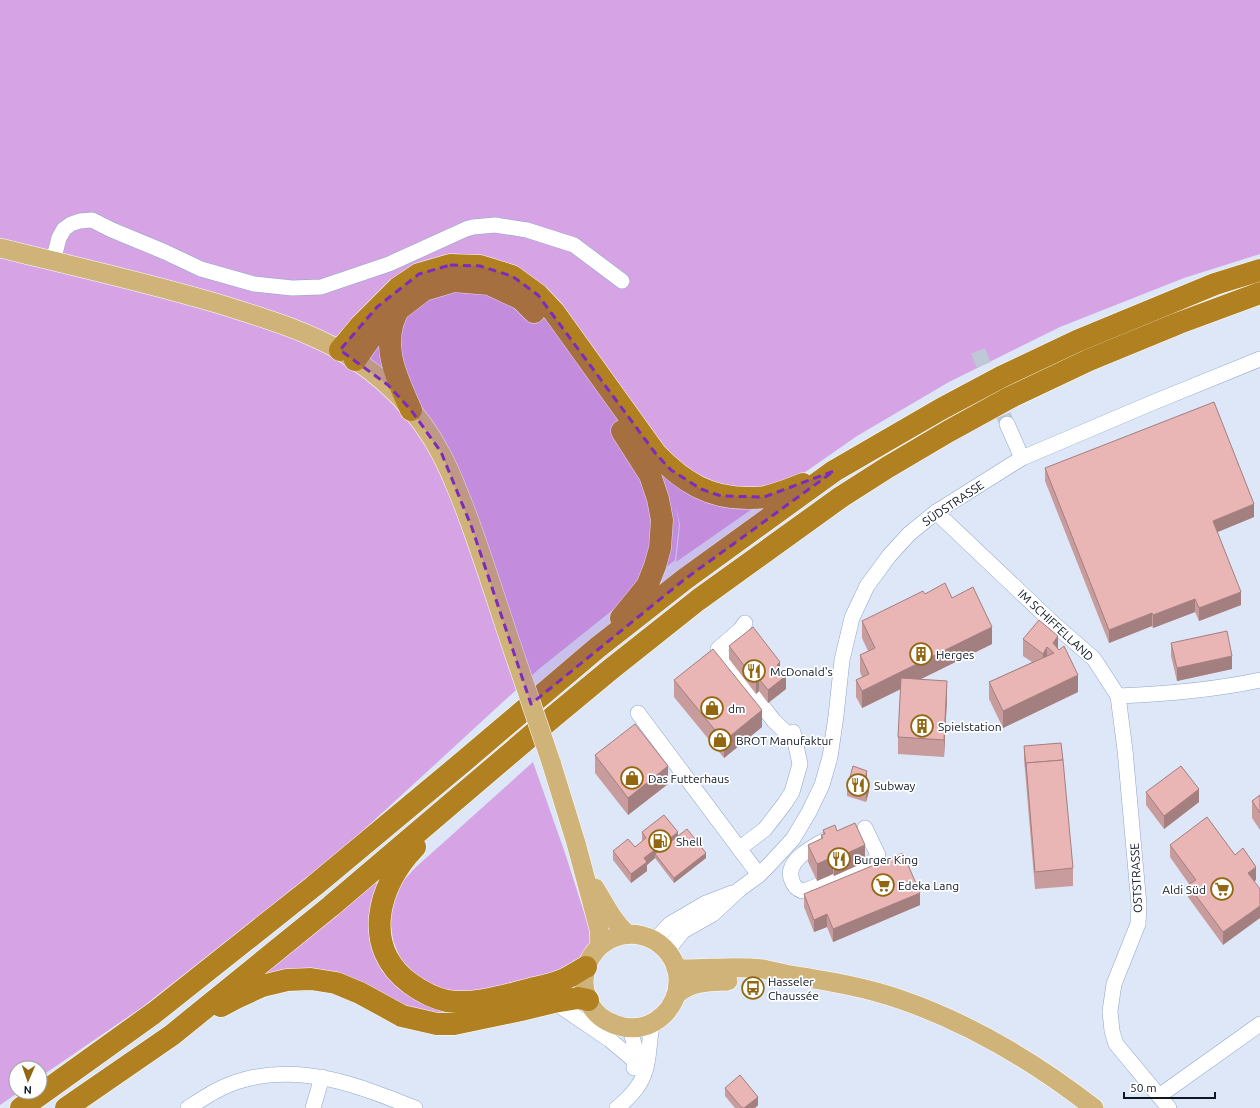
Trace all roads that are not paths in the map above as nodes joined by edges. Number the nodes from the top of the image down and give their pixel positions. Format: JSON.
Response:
{"nodes":[{"id":1,"x":0,"y":248,"type":"edge"},
{"id":2,"x":54,"y":261,"type":"junction"},
{"id":3,"x":1260,"y":270,"type":"edge"},
{"id":4,"x":622,"y":281,"type":"dead end"},
{"id":5,"x":1260,"y":293,"type":"edge"},
{"id":6,"x":398,"y":310,"type":"junction"},
{"id":7,"x":347,"y":355,"type":"junction"},
{"id":8,"x":1260,"y":359,"type":"edge"},
{"id":9,"x":411,"y":410,"type":"junction"},
{"id":10,"x":1007,"y":424,"type":"tunnel mouth"},
{"id":11,"x":1022,"y":458,"type":"junction"},
{"id":12,"x":834,"y":471,"type":"junction"},
{"id":13,"x":936,"y":512,"type":"junction"},
{"id":14,"x":745,"y":623,"type":"dead end"},
{"id":15,"x":597,"y":648,"type":"junction"},
{"id":16,"x":1260,"y":680,"type":"edge"},
{"id":17,"x":1118,"y":696,"type":"junction"},
{"id":18,"x":638,"y":713,"type":"dead end"},
{"id":19,"x":478,"y":782,"type":"junction"},
{"id":20,"x":865,"y":828,"type":"dead end"},
{"id":21,"x":824,"y":840,"type":"edge"},
{"id":22,"x":576,"y":843,"type":"junction"},
{"id":23,"x":740,"y":848,"type":"junction"},
{"id":24,"x":759,"y":875,"type":"junction"},
{"id":25,"x":627,"y":934,"type":"junction"},
{"id":26,"x":661,"y":945,"type":"junction"},
{"id":27,"x":600,"y":946,"type":"junction"},
{"id":28,"x":586,"y":967,"type":"junction"},
{"id":29,"x":676,"y":968,"type":"junction"},
{"id":30,"x":789,"y":974,"type":"junction"},
{"id":31,"x":677,"y":994,"type":"junction"},
{"id":32,"x":588,"y":1001,"type":"junction"},
{"id":33,"x":554,"y":1002,"type":"junction"},
{"id":34,"x":951,"y":1020,"type":"junction"},
{"id":35,"x":584,"y":1023,"type":"junction"},
{"id":36,"x":653,"y":1023,"type":"junction"},
{"id":37,"x":1260,"y":1024,"type":"edge"},
{"id":38,"x":628,"y":1028,"type":"junction"},
{"id":39,"x":172,"y":1035,"type":"junction"},
{"id":40,"x":610,"y":1040,"type":"junction"},
{"id":41,"x":635,"y":1061,"type":"junction"},
{"id":42,"x":322,"y":1077,"type":"junction"},
{"id":43,"x":1159,"y":1096,"type":"junction"},
{"id":44,"x":21,"y":1108,"type":"edge"},
{"id":45,"x":66,"y":1108,"type":"edge"},
{"id":46,"x":188,"y":1108,"type":"edge"},
{"id":47,"x":313,"y":1108,"type":"edge"},
{"id":48,"x":414,"y":1108,"type":"edge"},
{"id":49,"x":617,"y":1108,"type":"edge"},
{"id":50,"x":1076,"y":1108,"type":"edge"},
{"id":51,"x":1094,"y":1108,"type":"edge"},
{"id":52,"x":1169,"y":1108,"type":"edge"}],
"edges":[{"from":1,"to":2,"type":"main road"},
{"from":2,"to":4,"type":"street"},
{"from":2,"to":7,"type":"main road"},
{"from":3,"to":12,"type":"highway"},
{"from":5,"to":19,"type":"highway"},
{"from":6,"to":7,"type":"highway"},
{"from":6,"to":9,"type":"highway"},
{"from":6,"to":15,"type":"highway"},
{"from":7,"to":9,"type":"main road"},
{"from":7,"to":12,"type":"highway"},
{"from":8,"to":11,"type":"street","name":"SÜDSTRASSE"},
{"from":9,"to":22,"type":"main road","bridge":true},
{"from":10,"to":11,"type":"street"},
{"from":11,"to":13,"type":"street","name":"SÜDSTRASSE"},
{"from":12,"to":15,"type":"highway"},
{"from":13,"to":17,"type":"street","name":"IM SCHIFFELLAND"},
{"from":13,"to":24,"type":"street","name":"SÜDSTRASSE"},
{"from":14,"to":23,"type":"street"},
{"from":15,"to":44,"type":"highway"},
{"from":16,"to":17,"type":"street"},
{"from":17,"to":43,"type":"street","name":"OSTSTRASSE"},
{"from":18,"to":23,"type":"street"},
{"from":19,"to":28,"type":"highway"},
{"from":19,"to":39,"type":"highway"},
{"from":20,"to":21,"type":"street"},
{"from":22,"to":25,"type":"main road"},
{"from":22,"to":27,"type":"main road"},
{"from":23,"to":24,"type":"street"},
{"from":24,"to":26,"type":"street","name":"SÜDSTRASSE"},
{"from":25,"to":26,"type":"main road"},
{"from":25,"to":27,"type":"main road"},
{"from":26,"to":29,"type":"main road"},
{"from":27,"to":28,"type":"main road"},
{"from":28,"to":32,"type":"main road"},
{"from":29,"to":30,"type":"main road"},
{"from":29,"to":31,"type":"main road"},
{"from":30,"to":31,"type":"main road"},
{"from":30,"to":34,"type":"main road"},
{"from":31,"to":36,"type":"main road"},
{"from":32,"to":33,"type":"highway"},
{"from":32,"to":35,"type":"street"},
{"from":32,"to":38,"type":"main road"},
{"from":33,"to":35,"type":"street"},
{"from":33,"to":39,"type":"highway"},
{"from":34,"to":50,"type":"main road"},
{"from":34,"to":51,"type":"main road"},
{"from":35,"to":40,"type":"street"},
{"from":36,"to":38,"type":"main road"},
{"from":36,"to":49,"type":"street"},
{"from":37,"to":43,"type":"street"},
{"from":38,"to":40,"type":"street"},
{"from":38,"to":41,"type":"street"},
{"from":39,"to":45,"type":"highway"},
{"from":40,"to":41,"type":"street"},
{"from":41,"to":49,"type":"street"},
{"from":42,"to":46,"type":"street"},
{"from":42,"to":47,"type":"street"},
{"from":42,"to":48,"type":"street"},
{"from":43,"to":52,"type":"street","name":"OSTSTRASSE"}]}
